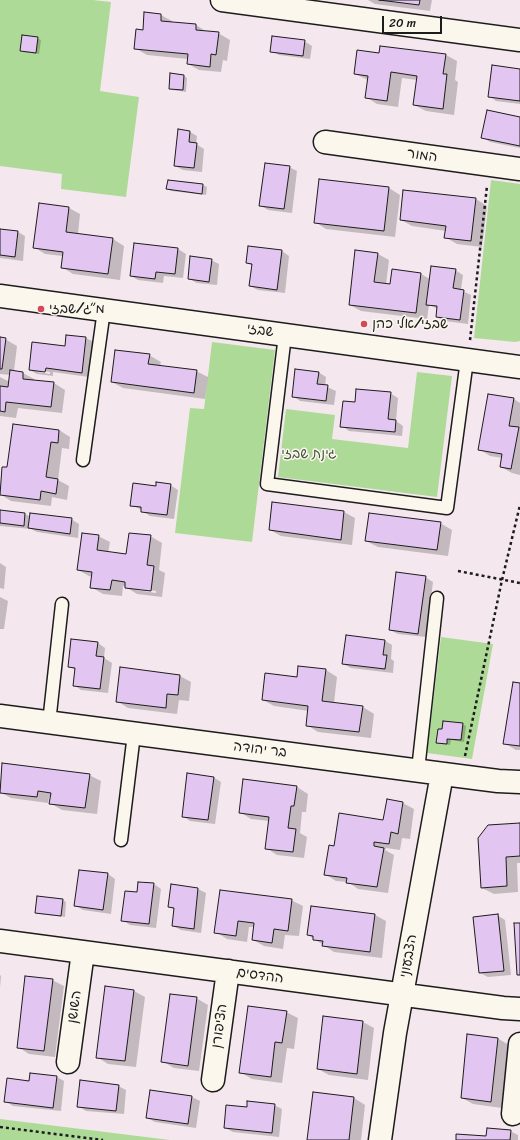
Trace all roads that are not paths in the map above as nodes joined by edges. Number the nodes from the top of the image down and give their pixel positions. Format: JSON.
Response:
{"nodes":[{"id":1,"x":222,"y":0,"type":"edge"},
{"id":2,"x":520,"y":40,"type":"edge"},
{"id":3,"x":325,"y":142,"type":"dead end"},
{"id":4,"x":520,"y":169,"type":"edge"},
{"id":5,"x":0,"y":296,"type":"edge"},
{"id":6,"x":104,"y":310,"type":"junction"},
{"id":7,"x":284,"y":335,"type":"junction"},
{"id":8,"x":467,"y":360,"type":"junction"},
{"id":9,"x":520,"y":366,"type":"edge"},
{"id":10,"x":84,"y":460,"type":"dead end"},
{"id":11,"x":437,"y":598,"type":"dead end"},
{"id":12,"x":62,"y":604,"type":"dead end"},
{"id":13,"x":0,"y":716,"type":"edge"},
{"id":14,"x":49,"y":722,"type":"junction"},
{"id":15,"x":134,"y":734,"type":"junction"},
{"id":16,"x":418,"y":770,"type":"junction"},
{"id":17,"x":451,"y":775,"type":"junction"},
{"id":18,"x":520,"y":782,"type":"edge"},
{"id":19,"x":120,"y":840,"type":"dead end"},
{"id":20,"x":0,"y":941,"type":"edge"},
{"id":21,"x":83,"y":952,"type":"junction"},
{"id":22,"x":228,"y":971,"type":"junction"},
{"id":23,"x":402,"y":995,"type":"junction"},
{"id":24,"x":520,"y":1009,"type":"edge"},
{"id":25,"x":520,"y":1044,"type":"edge"},
{"id":26,"x":68,"y":1062,"type":"dead end"},
{"id":27,"x":213,"y":1080,"type":"dead end"},
{"id":28,"x":513,"y":1114,"type":"dead end"},
{"id":29,"x":380,"y":1140,"type":"edge"}],
"edges":[{"from":1,"to":2,"type":"street"},
{"from":3,"to":4,"type":"street","name":"המור"},
{"from":5,"to":6,"type":"street","name":"שבזי"},
{"from":6,"to":7,"type":"street","name":"שבזי"},
{"from":6,"to":10,"type":"lane"},
{"from":7,"to":8,"type":"street","name":"שבזי"},
{"from":7,"to":8,"type":"lane"},
{"from":8,"to":9,"type":"street","name":"שבזי"},
{"from":11,"to":16,"type":"lane"},
{"from":12,"to":14,"type":"lane"},
{"from":13,"to":14,"type":"street","name":"בר יהודה"},
{"from":14,"to":15,"type":"street","name":"בר יהודה"},
{"from":15,"to":16,"type":"street","name":"בר יהודה"},
{"from":15,"to":19,"type":"lane"},
{"from":16,"to":17,"type":"street","name":"בר יהודה"},
{"from":17,"to":18,"type":"street","name":"בר יהודה"},
{"from":17,"to":23,"type":"street","name":"הצבעוני"},
{"from":20,"to":21,"type":"street","name":"ההדסים"},
{"from":21,"to":22,"type":"street","name":"ההדסים"},
{"from":21,"to":26,"type":"street","name":"השושן"},
{"from":22,"to":23,"type":"street","name":"ההדסים"},
{"from":22,"to":27,"type":"street","name":"הציפורן"},
{"from":23,"to":24,"type":"street","name":"ההדסים"},
{"from":23,"to":29,"type":"street","name":"הצבעוני"},
{"from":25,"to":28,"type":"street"}]}
